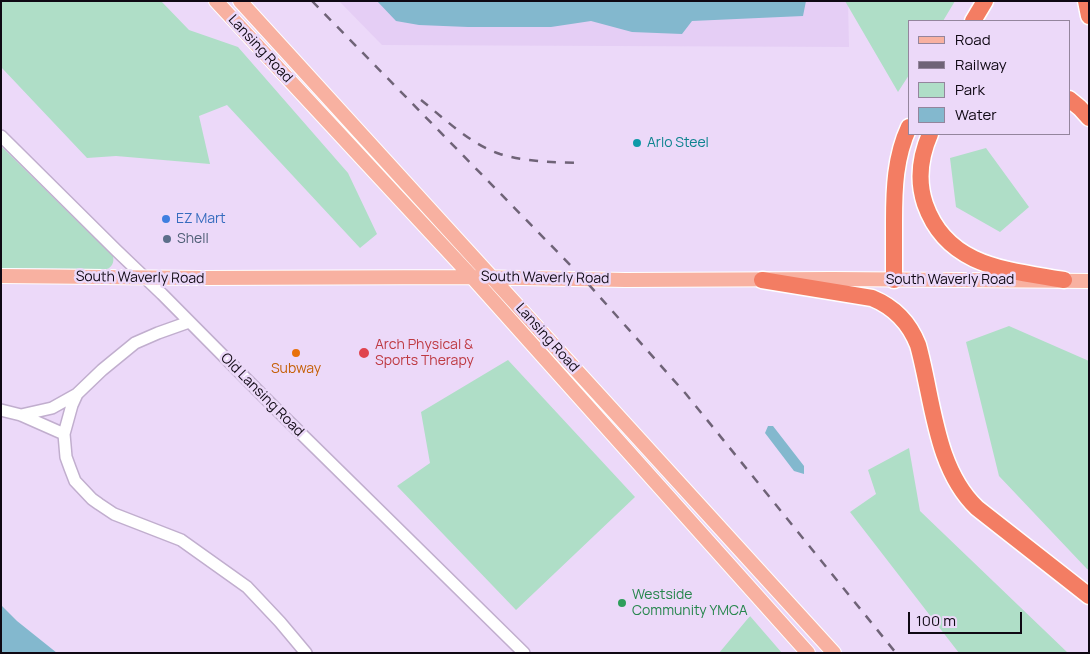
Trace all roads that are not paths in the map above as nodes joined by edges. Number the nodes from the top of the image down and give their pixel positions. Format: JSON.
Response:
{"nodes":[{"id":1,"x":216,"y":1,"type":"edge"},
{"id":2,"x":240,"y":1,"type":"edge"},
{"id":3,"x":985,"y":1,"type":"edge"},
{"id":4,"x":1086,"y":1,"type":"edge"},
{"id":5,"x":1089,"y":16,"type":"edge"},
{"id":6,"x":975,"y":20,"type":"edge"},
{"id":7,"x":1070,"y":100,"type":"edge"},
{"id":8,"x":1089,"y":118,"type":"edge"},
{"id":9,"x":908,"y":129,"type":"edge"},
{"id":10,"x":930,"y":135,"type":"edge"},
{"id":11,"x":1,"y":136,"type":"edge"},
{"id":12,"x":1,"y":276,"type":"edge"},
{"id":13,"x":472,"y":277,"type":"junction"},
{"id":14,"x":146,"y":278,"type":"junction"},
{"id":15,"x":492,"y":278,"type":"junction"},
{"id":16,"x":762,"y":280,"type":"junction"},
{"id":17,"x":894,"y":280,"type":"junction"},
{"id":18,"x":1064,"y":280,"type":"junction"},
{"id":19,"x":1089,"y":280,"type":"edge"},
{"id":20,"x":189,"y":322,"type":"junction"},
{"id":21,"x":77,"y":394,"type":"junction"},
{"id":22,"x":1,"y":410,"type":"edge"},
{"id":23,"x":21,"y":415,"type":"junction"},
{"id":24,"x":64,"y":434,"type":"junction"},
{"id":25,"x":1089,"y":596,"type":"edge"},
{"id":26,"x":306,"y":653,"type":"edge"},
{"id":27,"x":524,"y":653,"type":"edge"},
{"id":28,"x":808,"y":653,"type":"edge"},
{"id":29,"x":834,"y":653,"type":"edge"}],
"edges":[{"from":1,"to":13,"type":"main road","name":"Lansing Road"},
{"from":2,"to":15,"type":"main road","name":"Lansing Road"},
{"from":3,"to":6,"type":"highway"},
{"from":4,"to":5,"type":"highway"},
{"from":7,"to":8,"type":"highway"},
{"from":9,"to":17,"type":"highway"},
{"from":10,"to":18,"type":"highway"},
{"from":11,"to":14,"type":"street","name":"Old Lansing Road"},
{"from":12,"to":14,"type":"main road","name":"South Waverly Road"},
{"from":13,"to":14,"type":"main road","name":"South Waverly Road"},
{"from":13,"to":15,"type":"main road","name":"South Waverly Road"},
{"from":13,"to":28,"type":"main road","name":"Lansing Road"},
{"from":14,"to":20,"type":"street","name":"Old Lansing Road"},
{"from":15,"to":16,"type":"main road","name":"South Waverly Road"},
{"from":15,"to":29,"type":"main road","name":"Lansing Road"},
{"from":16,"to":17,"type":"main road","name":"South Waverly Road"},
{"from":16,"to":25,"type":"highway"},
{"from":17,"to":18,"type":"main road","name":"South Waverly Road"},
{"from":18,"to":19,"type":"main road","name":"South Waverly Road"},
{"from":20,"to":21,"type":"street"},
{"from":20,"to":27,"type":"street","name":"Old Lansing Road"},
{"from":21,"to":23,"type":"street"},
{"from":21,"to":24,"type":"street"},
{"from":22,"to":23,"type":"street"},
{"from":23,"to":24,"type":"street"},
{"from":24,"to":26,"type":"street"}]}
